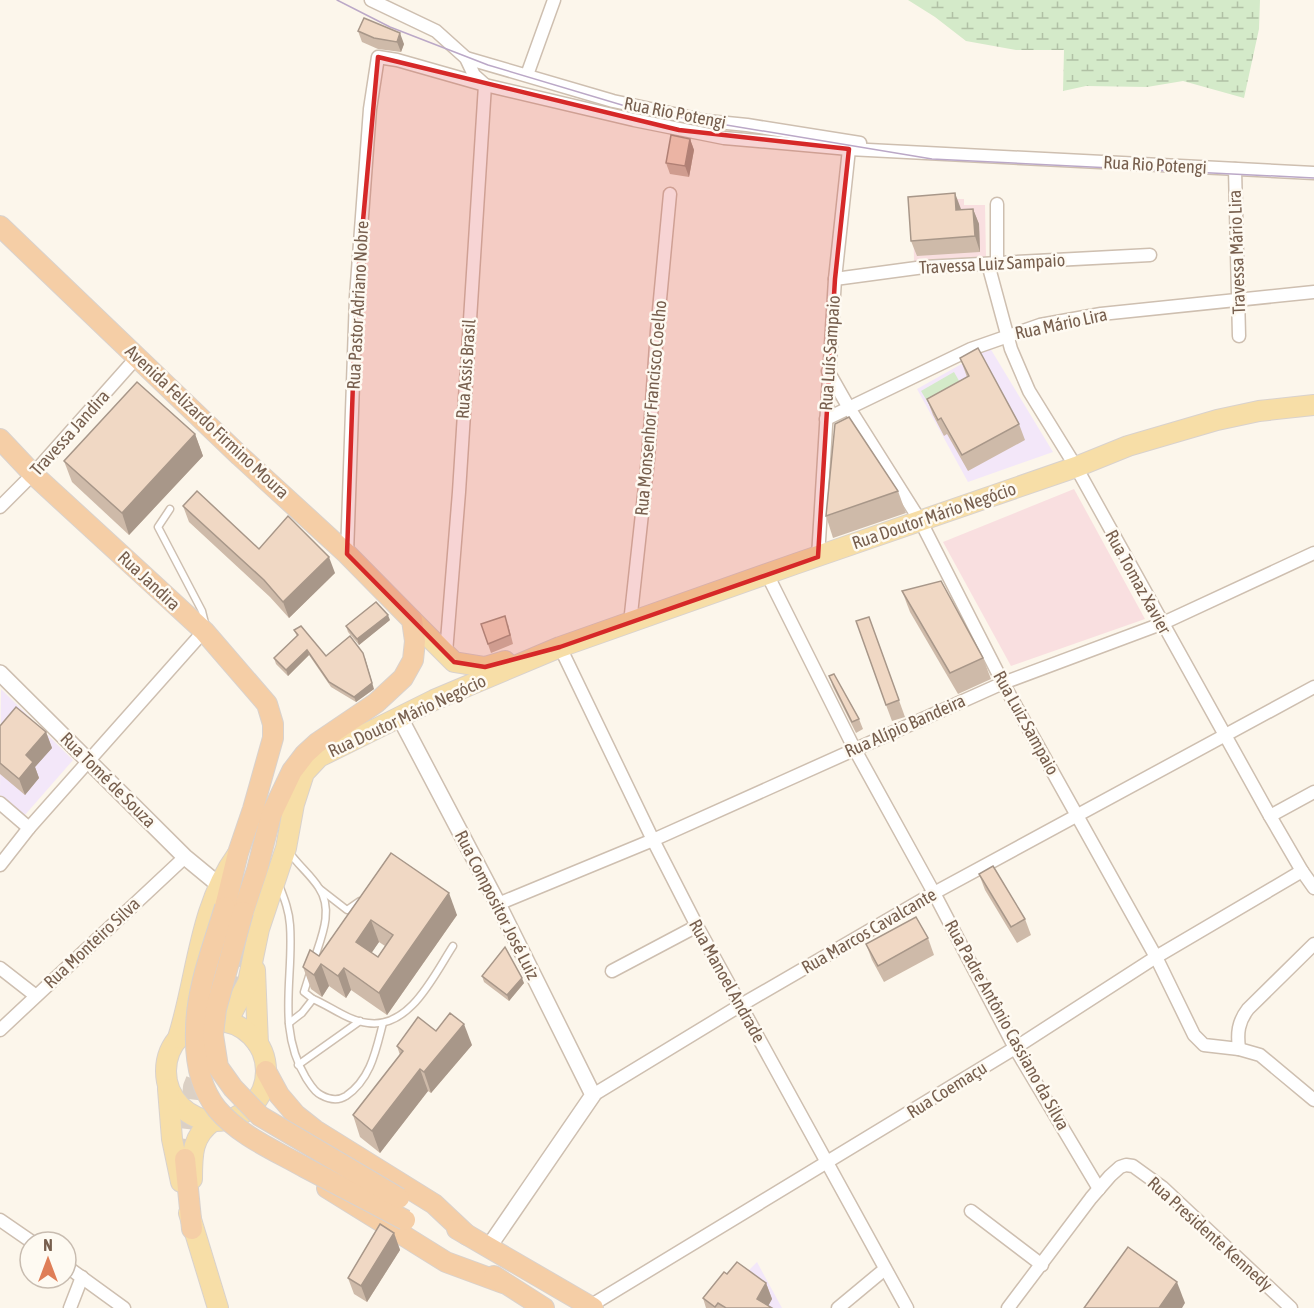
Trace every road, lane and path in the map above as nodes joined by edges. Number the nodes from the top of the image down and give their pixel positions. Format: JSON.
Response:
{"nodes":[{"id":1,"x":371,"y":0,"type":"edge"},
{"id":2,"x":554,"y":0,"type":"edge"},
{"id":3,"x":378,"y":57,"type":"joint"},
{"id":4,"x":466,"y":58,"type":"junction"},
{"id":5,"x":527,"y":75,"type":"junction"},
{"id":6,"x":485,"y":85,"type":"junction"},
{"id":7,"x":849,"y":149,"type":"junction"},
{"id":8,"x":888,"y":152,"type":"junction"},
{"id":9,"x":1234,"y":169,"type":"junction"},
{"id":10,"x":1314,"y":173,"type":"edge"},
{"id":11,"x":670,"y":194,"type":"dead end"},
{"id":12,"x":997,"y":204,"type":"dead end"},
{"id":13,"x":0,"y":226,"type":"edge"},
{"id":14,"x":1150,"y":255,"type":"dead end"},
{"id":15,"x":992,"y":264,"type":"junction"},
{"id":16,"x":835,"y":279,"type":"junction"},
{"id":17,"x":1314,"y":292,"type":"edge"},
{"id":18,"x":1237,"y":299,"type":"junction"},
{"id":19,"x":1007,"y":335,"type":"junction"},
{"id":20,"x":1239,"y":336,"type":"dead end"},
{"id":21,"x":137,"y":357,"type":"junction"},
{"id":22,"x":828,"y":371,"type":"junction"},
{"id":23,"x":1314,"y":405,"type":"edge"},
{"id":24,"x":849,"y":408,"type":"junction"},
{"id":25,"x":826,"y":419,"type":"junction"},
{"id":26,"x":0,"y":440,"type":"edge"},
{"id":27,"x":1076,"y":467,"type":"junction"},
{"id":28,"x":33,"y":474,"type":"junction"},
{"id":29,"x":0,"y":507,"type":"edge"},
{"id":30,"x":170,"y":509,"type":"dead end"},
{"id":31,"x":921,"y":522,"type":"junction"},
{"id":32,"x":1314,"y":553,"type":"edge"},
{"id":33,"x":347,"y":554,"type":"junction"},
{"id":34,"x":818,"y":557,"type":"junction"},
{"id":35,"x":766,"y":574,"type":"junction"},
{"id":36,"x":412,"y":620,"type":"junction"},
{"id":37,"x":630,"y":623,"type":"junction"},
{"id":38,"x":1161,"y":624,"type":"junction"},
{"id":39,"x":204,"y":631,"type":"junction"},
{"id":40,"x":560,"y":647,"type":"junction"},
{"id":41,"x":446,"y":653,"type":"junction"},
{"id":42,"x":0,"y":673,"type":"edge"},
{"id":43,"x":1004,"y":683,"type":"junction"},
{"id":44,"x":1314,"y":687,"type":"edge"},
{"id":45,"x":399,"y":716,"type":"junction"},
{"id":46,"x":1224,"y":736,"type":"junction"},
{"id":47,"x":854,"y":748,"type":"junction"},
{"id":48,"x":89,"y":762,"type":"junction"},
{"id":49,"x":292,"y":771,"type":"junction"},
{"id":50,"x":1314,"y":792,"type":"edge"},
{"id":51,"x":0,"y":803,"type":"edge"},
{"id":52,"x":1077,"y":815,"type":"junction"},
{"id":53,"x":1270,"y":816,"type":"junction"},
{"id":54,"x":29,"y":828,"type":"junction"},
{"id":55,"x":653,"y":840,"type":"junction"},
{"id":56,"x":286,"y":848,"type":"junction"},
{"id":57,"x":238,"y":853,"type":"junction"},
{"id":58,"x":185,"y":857,"type":"junction"},
{"id":59,"x":0,"y":865,"type":"edge"},
{"id":60,"x":1302,"y":872,"type":"junction"},
{"id":61,"x":270,"y":876,"type":"junction"},
{"id":62,"x":219,"y":885,"type":"junction"},
{"id":63,"x":1314,"y":888,"type":"edge"},
{"id":64,"x":320,"y":889,"type":"junction"},
{"id":65,"x":934,"y":893,"type":"junction"},
{"id":66,"x":365,"y":895,"type":"edge"},
{"id":67,"x":498,"y":904,"type":"junction"},
{"id":68,"x":234,"y":909,"type":"junction"},
{"id":69,"x":697,"y":926,"type":"junction"},
{"id":70,"x":1314,"y":944,"type":"edge"},
{"id":71,"x":453,"y":946,"type":"dead end"},
{"id":72,"x":1156,"y":957,"type":"junction"},
{"id":73,"x":254,"y":958,"type":"junction"},
{"id":74,"x":0,"y":968,"type":"edge"},
{"id":75,"x":612,"y":971,"type":"dead end"},
{"id":76,"x":36,"y":996,"type":"junction"},
{"id":77,"x":312,"y":999,"type":"junction"},
{"id":78,"x":741,"y":1005,"type":"junction"},
{"id":79,"x":360,"y":1021,"type":"junction"},
{"id":80,"x":225,"y":1022,"type":"junction"},
{"id":81,"x":289,"y":1023,"type":"junction"},
{"id":82,"x":382,"y":1023,"type":"junction"},
{"id":83,"x":0,"y":1030,"type":"edge"},
{"id":84,"x":178,"y":1038,"type":"junction"},
{"id":85,"x":258,"y":1044,"type":"junction"},
{"id":86,"x":1016,"y":1048,"type":"junction"},
{"id":87,"x":1239,"y":1049,"type":"junction"},
{"id":88,"x":298,"y":1065,"type":"junction"},
{"id":89,"x":266,"y":1071,"type":"junction"},
{"id":90,"x":168,"y":1086,"type":"junction"},
{"id":91,"x":592,"y":1095,"type":"junction"},
{"id":92,"x":1314,"y":1100,"type":"edge"},
{"id":93,"x":216,"y":1121,"type":"junction"},
{"id":94,"x":185,"y":1159,"type":"tunnel mouth"},
{"id":95,"x":828,"y":1163,"type":"junction"},
{"id":96,"x":1099,"y":1189,"type":"junction"},
{"id":97,"x":971,"y":1211,"type":"dead end"},
{"id":98,"x":0,"y":1220,"type":"edge"},
{"id":99,"x":192,"y":1229,"type":"junction"},
{"id":100,"x":18,"y":1232,"type":"edge"},
{"id":101,"x":467,"y":1235,"type":"junction"},
{"id":102,"x":488,"y":1248,"type":"junction"},
{"id":103,"x":1042,"y":1265,"type":"junction"},
{"id":104,"x":885,"y":1269,"type":"junction"},
{"id":105,"x":78,"y":1274,"type":"edge"},
{"id":106,"x":82,"y":1277,"type":"junction"},
{"id":107,"x":503,"y":1282,"type":"junction"},
{"id":108,"x":538,"y":1306,"type":"edge"},
{"id":109,"x":592,"y":1307,"type":"edge"},
{"id":110,"x":70,"y":1308,"type":"edge"},
{"id":111,"x":124,"y":1308,"type":"edge"},
{"id":112,"x":218,"y":1308,"type":"edge"},
{"id":113,"x":838,"y":1308,"type":"edge"},
{"id":114,"x":907,"y":1308,"type":"edge"},
{"id":115,"x":1008,"y":1308,"type":"edge"},
{"id":116,"x":1291,"y":1308,"type":"edge"}],
"edges":[{"from":1,"to":4,"type":"street","name":"Rua Rio Potengi"},
{"from":2,"to":5,"type":"street"},
{"from":3,"to":6,"type":"street","name":"Rua Rio Potengi"},
{"from":3,"to":33,"type":"street","name":"Rua Pastor Adriano Nobre"},
{"from":4,"to":5,"type":"street","name":"Rua Rio Potengi"},
{"from":4,"to":6,"type":"street","name":"Rua Rio Potengi"},
{"from":5,"to":8,"type":"street","name":"Rua Rio Potengi"},
{"from":6,"to":7,"type":"street","name":"Rua Rio Potengi"},
{"from":6,"to":41,"type":"street","name":"Rua Assis Brasil"},
{"from":7,"to":8,"type":"street","name":"Rua Rio Potengi"},
{"from":7,"to":16,"type":"street","name":"Rua Luís Sampaio"},
{"from":8,"to":9,"type":"street","name":"Rua Rio Potengi"},
{"from":9,"to":10,"type":"street","name":"Rua Rio Potengi"},
{"from":9,"to":18,"type":"street","name":"Travessa Mário Lira"},
{"from":11,"to":37,"type":"street","name":"Rua Monsenhor Francisco Coelho"},
{"from":12,"to":15,"type":"street","name":"Rua Tomaz Xavier"},
{"from":13,"to":21,"type":"highway","name":"Avenida Felizardo Firmino Moura"},
{"from":14,"to":15,"type":"street","name":"Travessa Luiz Sampaio"},
{"from":15,"to":16,"type":"street","name":"Travessa Luiz Sampaio"},
{"from":15,"to":19,"type":"street","name":"Rua Tomaz Xavier"},
{"from":16,"to":22,"type":"street","name":"Rua Luís Sampaio"},
{"from":17,"to":18,"type":"street","name":"Rua Mário Lira"},
{"from":18,"to":19,"type":"street","name":"Rua Mário Lira"},
{"from":18,"to":20,"type":"street","name":"Travessa Mário Lira"},
{"from":19,"to":24,"type":"street","name":"Rua Mário Lira"},
{"from":19,"to":27,"type":"street","name":"Rua Tomaz Xavier"},
{"from":21,"to":28,"type":"street","name":"Travessa Jandira"},
{"from":21,"to":33,"type":"highway","name":"Avenida Felizardo Firmino Moura"},
{"from":22,"to":24,"type":"street","name":"Rua Luiz Sampaio"},
{"from":22,"to":25,"type":"street","name":"Rua Luís Sampaio"},
{"from":23,"to":27,"type":"main road","name":"Rua Doutor Mário Negócio"},
{"from":24,"to":25,"type":"street","name":"Rua Mário Lira"},
{"from":24,"to":31,"type":"street","name":"Rua Luiz Sampaio"},
{"from":25,"to":34,"type":"street","name":"Rua Luís Sampaio"},
{"from":26,"to":28,"type":"highway","name":"Rua Jandira"},
{"from":27,"to":31,"type":"main road","name":"Rua Doutor Mário Negócio"},
{"from":27,"to":38,"type":"street","name":"Rua Tomaz Xavier"},
{"from":28,"to":29,"type":"street","name":"Travessa Jandira"},
{"from":28,"to":39,"type":"highway","name":"Rua Jandira"},
{"from":30,"to":39,"type":"lane"},
{"from":31,"to":34,"type":"main road","name":"Rua Doutor Mário Negócio"},
{"from":31,"to":43,"type":"street","name":"Rua Luiz Sampaio"},
{"from":32,"to":38,"type":"street","name":"Rua Alípio Bandeira"},
{"from":33,"to":36,"type":"highway","name":"Avenida Felizardo Firmino Moura"},
{"from":34,"to":35,"type":"main road","name":"Rua Doutor Mário Negócio"},
{"from":35,"to":37,"type":"main road","name":"Rua Doutor Mário Negócio"},
{"from":35,"to":47,"type":"street","name":"Rua Padre Antônio Cassiano da Silva"},
{"from":36,"to":41,"type":"main road","name":"Rua Doutor Mário Negócio"},
{"from":36,"to":49,"type":"highway","name":"Rua Doutor Mário Negócio"},
{"from":37,"to":40,"type":"main road","name":"Rua Doutor Mário Negócio"},
{"from":38,"to":43,"type":"street","name":"Rua Alípio Bandeira"},
{"from":38,"to":46,"type":"street","name":"Rua Tomaz Xavier"},
{"from":39,"to":48,"type":"street"},
{"from":39,"to":57,"type":"highway","name":"Rua Jandira"},
{"from":40,"to":41,"type":"main road","name":"Rua Doutor Mário Negócio"},
{"from":40,"to":45,"type":"main road","name":"Rua Doutor Mário Negócio"},
{"from":40,"to":55,"type":"street","name":"Rua Manoel Andrade"},
{"from":42,"to":48,"type":"street","name":"Rua Tomé de Souza"},
{"from":43,"to":47,"type":"street","name":"Rua Alípio Bandeira"},
{"from":43,"to":52,"type":"street","name":"Rua Luiz Sampaio"},
{"from":44,"to":46,"type":"street","name":"Rua Marcos Cavalcante"},
{"from":45,"to":56,"type":"main road","name":"Rua Doutor Mário Negócio"},
{"from":45,"to":67,"type":"street","name":"Rua Compositor José Luiz"},
{"from":46,"to":52,"type":"street","name":"Rua Marcos Cavalcante"},
{"from":46,"to":53,"type":"street","name":"Rua Tomaz Xavier"},
{"from":47,"to":55,"type":"street","name":"Rua Alípio Bandeira"},
{"from":47,"to":65,"type":"street","name":"Rua Padre Antônio Cassiano da Silva"},
{"from":48,"to":54,"type":"street"},
{"from":48,"to":58,"type":"street","name":"Rua Tomé de Souza"},
{"from":49,"to":61,"type":"highway"},
{"from":49,"to":68,"type":"highway","name":"Rua Doutor Mário Negócio"},
{"from":50,"to":53,"type":"street"},
{"from":51,"to":54,"type":"street"},
{"from":52,"to":65,"type":"street","name":"Rua Marcos Cavalcante"},
{"from":52,"to":72,"type":"street","name":"Rua Luiz Sampaio"},
{"from":53,"to":60,"type":"street","name":"Rua Tomaz Xavier"},
{"from":54,"to":59,"type":"street"},
{"from":55,"to":67,"type":"street","name":"Rua Alípio Bandeira"},
{"from":55,"to":69,"type":"street","name":"Rua Manoel Andrade"},
{"from":56,"to":61,"type":"main road","name":"Rua Doutor Mário Negócio"},
{"from":56,"to":64,"type":"lane"},
{"from":57,"to":62,"type":"main road"},
{"from":57,"to":68,"type":"highway"},
{"from":58,"to":62,"type":"street","name":"Rua Tomé de Souza"},
{"from":58,"to":76,"type":"street","name":"Rua Monteiro Silva"},
{"from":60,"to":63,"type":"street","name":"Rua Tomaz Xavier"},
{"from":60,"to":72,"type":"street","name":"Rua Coemaçu"},
{"from":61,"to":73,"type":"main road","name":"Rua Doutor Mário Negócio"},
{"from":61,"to":81,"type":"lane"},
{"from":62,"to":84,"type":"main road"},
{"from":64,"to":66,"type":"lane"},
{"from":64,"to":77,"type":"lane"},
{"from":65,"to":78,"type":"street","name":"Rua Marcos Cavalcante"},
{"from":65,"to":86,"type":"street","name":"Rua Padre Antônio Cassiano da Silva"},
{"from":67,"to":91,"type":"street","name":"Rua Compositor José Luiz"},
{"from":68,"to":101,"type":"highway","bridge":true},
{"from":68,"to":107,"type":"highway","bridge":true},
{"from":69,"to":75,"type":"street"},
{"from":69,"to":78,"type":"street","name":"Rua Manoel Andrade"},
{"from":70,"to":87,"type":"street"},
{"from":71,"to":82,"type":"lane"},
{"from":72,"to":86,"type":"street","name":"Rua Coemaçu"},
{"from":72,"to":87,"type":"street","name":"Rua Luiz Sampaio"},
{"from":73,"to":80,"type":"main road","name":"Rua Doutor Mário Negócio"},
{"from":73,"to":85,"type":"main road","name":"Rua Doutor Mário Negócio"},
{"from":74,"to":76,"type":"street"},
{"from":76,"to":83,"type":"street","name":"Rua Monteiro Silva"},
{"from":77,"to":79,"type":"lane"},
{"from":77,"to":81,"type":"lane"},
{"from":78,"to":91,"type":"street","name":"Rua Marcos Cavalcante"},
{"from":78,"to":95,"type":"street","name":"Rua Manoel Andrade"},
{"from":79,"to":82,"type":"lane"},
{"from":79,"to":88,"type":"lane"},
{"from":80,"to":84,"type":"main road"},
{"from":80,"to":85,"type":"main road"},
{"from":81,"to":88,"type":"lane"},
{"from":82,"to":88,"type":"lane"},
{"from":84,"to":90,"type":"main road"},
{"from":85,"to":89,"type":"main road"},
{"from":86,"to":95,"type":"street","name":"Rua Coemaçu"},
{"from":86,"to":96,"type":"street","name":"Rua Padre Antônio Cassiano da Silva"},
{"from":87,"to":92,"type":"street","name":"Rua Luiz Sampaio"},
{"from":89,"to":93,"type":"main road"},
{"from":89,"to":101,"type":"highway"},
{"from":90,"to":93,"type":"main road"},
{"from":90,"to":99,"type":"main road"},
{"from":91,"to":102,"type":"street","name":"Rua Marcos Cavalcante"},
{"from":93,"to":99,"type":"main road"},
{"from":93,"to":107,"type":"highway"},
{"from":94,"to":99,"type":"highway"},
{"from":95,"to":104,"type":"street","name":"Rua Manoel Andrade"},
{"from":95,"to":109,"type":"street","name":"Rua Coemaçu"},
{"from":96,"to":103,"type":"street","name":"Rua Presidente Kennedy"},
{"from":96,"to":116,"type":"street","name":"Rua Presidente Kennedy"},
{"from":97,"to":103,"type":"street"},
{"from":98,"to":100,"type":"street"},
{"from":99,"to":112,"type":"main road"},
{"from":101,"to":102,"type":"highway"},
{"from":102,"to":109,"type":"highway"},
{"from":103,"to":115,"type":"street","name":"Rua Presidente Kennedy"},
{"from":104,"to":113,"type":"street"},
{"from":104,"to":114,"type":"street","name":"Rua Manoel Andrade"},
{"from":105,"to":106,"type":"street"},
{"from":106,"to":110,"type":"street"},
{"from":106,"to":111,"type":"street"},
{"from":107,"to":108,"type":"highway"}]}
